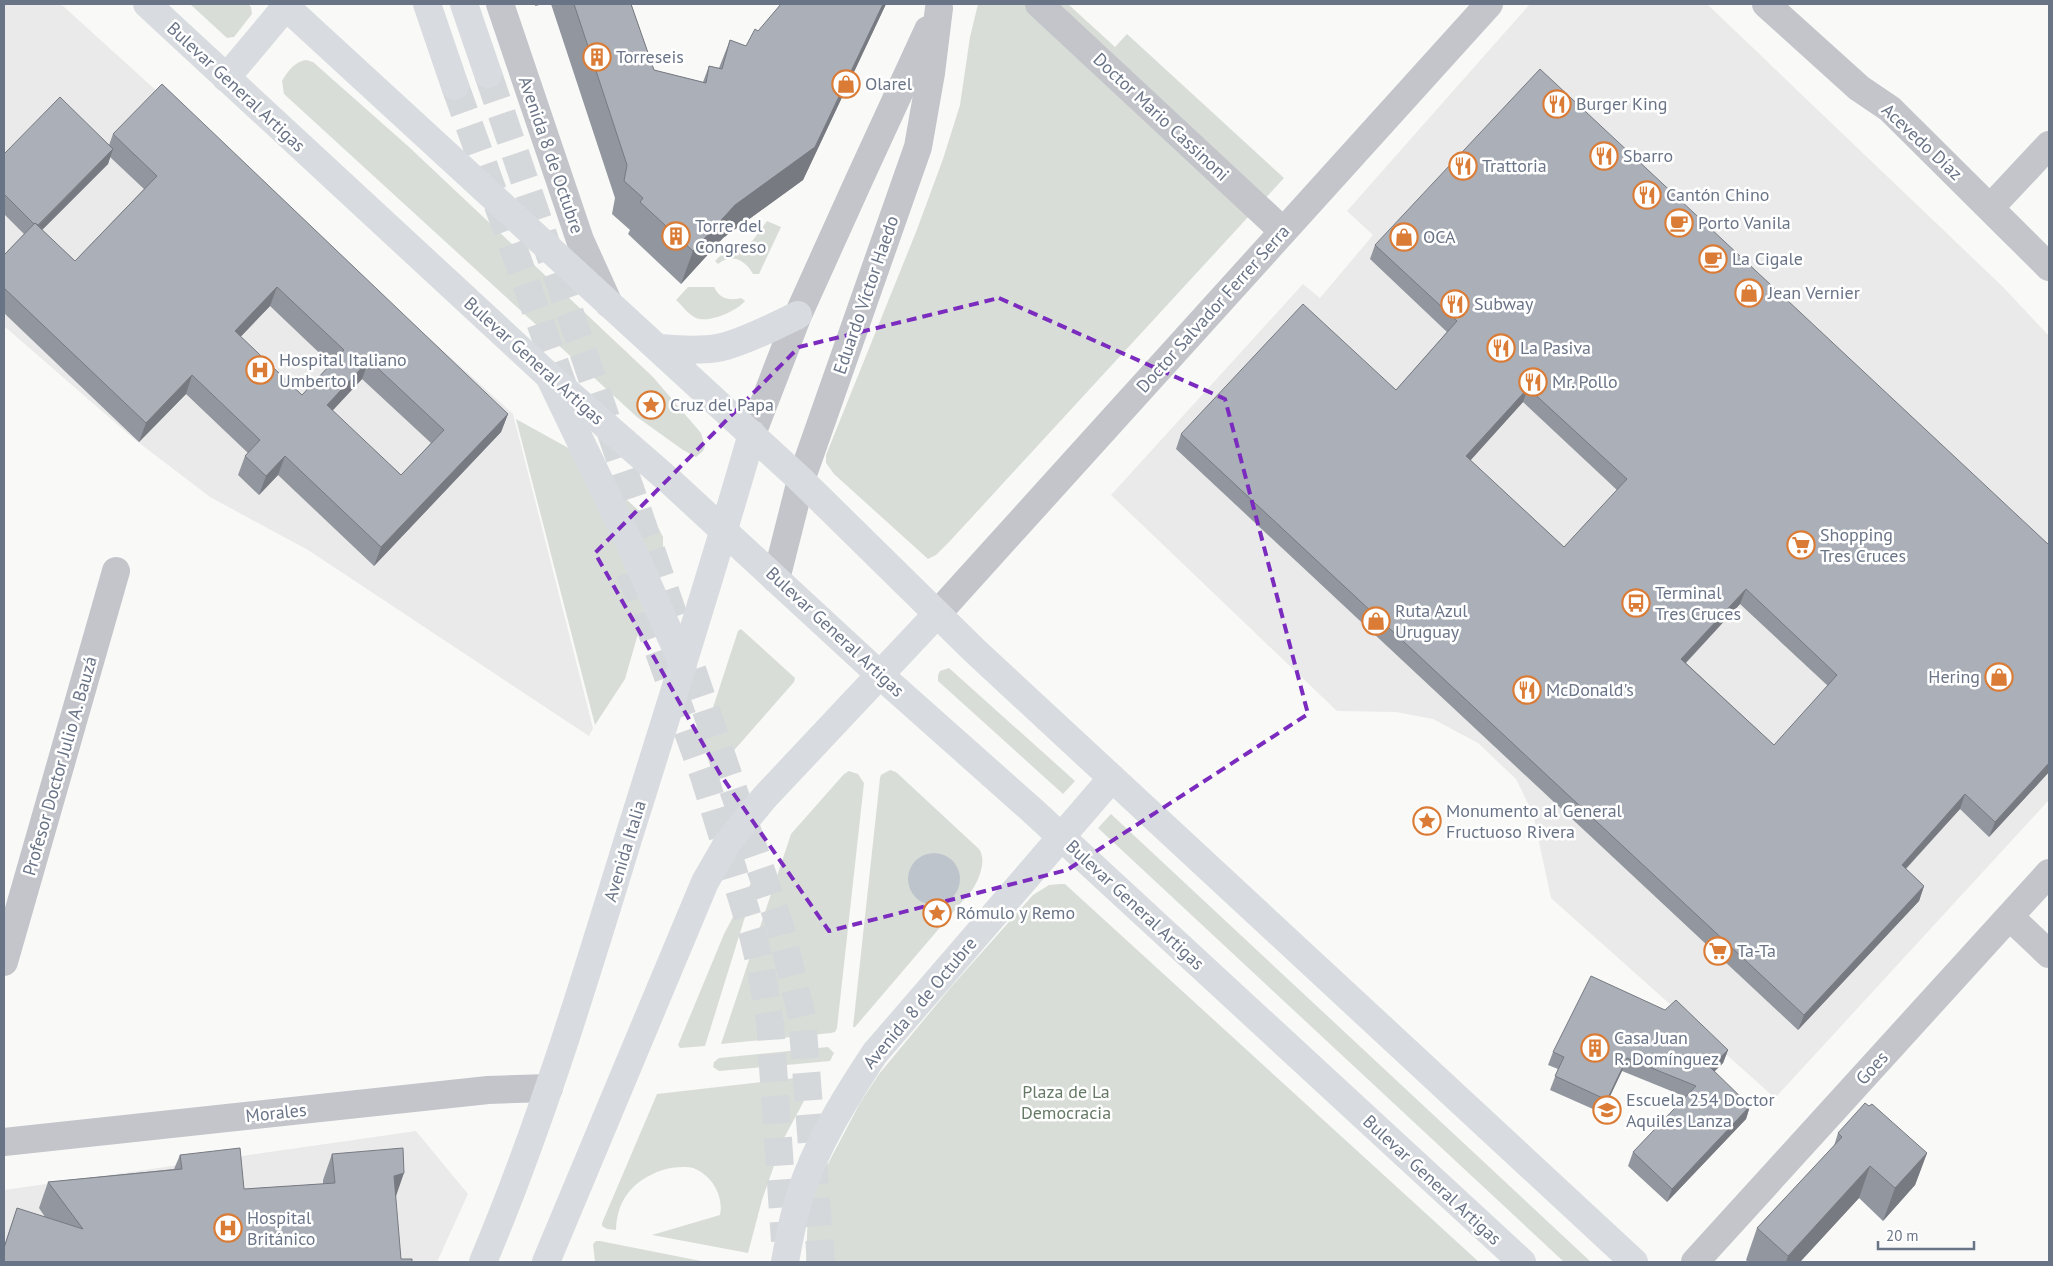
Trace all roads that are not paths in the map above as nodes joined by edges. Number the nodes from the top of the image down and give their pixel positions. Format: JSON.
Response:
{"nodes":[{"id":1,"x":147,"y":4,"type":"edge"},
{"id":2,"x":427,"y":4,"type":"edge"},
{"id":3,"x":464,"y":4,"type":"edge"},
{"id":4,"x":500,"y":4,"type":"edge"},
{"id":5,"x":1039,"y":4,"type":"edge"},
{"id":6,"x":1489,"y":4,"type":"edge"},
{"id":7,"x":1766,"y":4,"type":"edge"},
{"id":8,"x":286,"y":5,"type":"edge"},
{"id":9,"x":940,"y":6,"type":"edge"},
{"id":10,"x":488,"y":74,"type":"tunnel mouth"},
{"id":11,"x":226,"y":78,"type":"junction"},
{"id":12,"x":455,"y":86,"type":"tunnel mouth"},
{"id":13,"x":2049,"y":145,"type":"edge"},
{"id":14,"x":1990,"y":208,"type":"junction"},
{"id":15,"x":1283,"y":231,"type":"junction"},
{"id":16,"x":2049,"y":267,"type":"edge"},
{"id":17,"x":608,"y":304,"type":"junction"},
{"id":18,"x":798,"y":315,"type":"junction"},
{"id":19,"x":659,"y":348,"type":"junction"},
{"id":20,"x":549,"y":376,"type":"junction"},
{"id":21,"x":752,"y":434,"type":"junction"},
{"id":22,"x":801,"y":480,"type":"junction"},
{"id":23,"x":724,"y":530,"type":"junction"},
{"id":24,"x":116,"y":571,"type":"dead end"},
{"id":25,"x":776,"y":579,"type":"junction"},
{"id":26,"x":936,"y":614,"type":"junction"},
{"id":27,"x":683,"y":664,"type":"junction"},
{"id":28,"x":880,"y":675,"type":"junction"},
{"id":29,"x":1112,"y":778,"type":"junction"},
{"id":30,"x":1060,"y":836,"type":"junction"},
{"id":31,"x":2049,"y":873,"type":"edge"},
{"id":32,"x":2010,"y":917,"type":"junction"},
{"id":33,"x":2049,"y":954,"type":"edge"},
{"id":34,"x":4,"y":962,"type":"edge"},
{"id":35,"x":549,"y":1088,"type":"junction"},
{"id":36,"x":4,"y":1142,"type":"edge"},
{"id":37,"x":483,"y":1262,"type":"edge"},
{"id":38,"x":546,"y":1262,"type":"edge"},
{"id":39,"x":785,"y":1262,"type":"edge"},
{"id":40,"x":1522,"y":1262,"type":"edge"},
{"id":41,"x":1634,"y":1262,"type":"edge"},
{"id":42,"x":1695,"y":1262,"type":"edge"}],
"edges":[{"from":1,"to":11,"type":"main road","name":"Bulevar General Artigas"},
{"from":2,"to":12,"type":"main road"},
{"from":3,"to":10,"type":"main road"},
{"from":4,"to":17,"type":"street","name":"Avenida 8 de Octubre"},
{"from":5,"to":15,"type":"street","name":"Doctor Mario Cassinoni"},
{"from":6,"to":15,"type":"street","name":"Doctor Salvador Ferrer Serra"},
{"from":7,"to":14,"type":"street","name":"Acevedo Díaz"},
{"from":8,"to":11,"type":"main road"},
{"from":8,"to":17,"type":"main road"},
{"from":9,"to":18,"type":"street","name":"Eduardo Víctor Haedo"},
{"from":9,"to":22,"type":"street","name":"Eduardo Víctor Haedo"},
{"from":11,"to":20,"type":"main road","name":"Bulevar General Artigas"},
{"from":13,"to":14,"type":"street"},
{"from":14,"to":16,"type":"street","name":"Acevedo Díaz"},
{"from":15,"to":26,"type":"street","name":"Doctor Salvador Ferrer Serra"},
{"from":17,"to":19,"type":"main road"},
{"from":18,"to":19,"type":"main road"},
{"from":18,"to":21,"type":"street","name":"Eduardo Víctor Haedo"},
{"from":19,"to":21,"type":"main road"},
{"from":20,"to":23,"type":"main road","name":"Bulevar General Artigas"},
{"from":20,"to":27,"type":"main road"},
{"from":21,"to":22,"type":"main road"},
{"from":21,"to":23,"type":"main road","name":"Avenida Italia"},
{"from":22,"to":25,"type":"street","name":"Eduardo Víctor Haedo"},
{"from":22,"to":26,"type":"main road"},
{"from":23,"to":25,"type":"main road","name":"Bulevar General Artigas"},
{"from":23,"to":27,"type":"main road","name":"Avenida Italia"},
{"from":24,"to":34,"type":"street","name":"Profesor Doctor Julio A. Bauzá"},
{"from":25,"to":28,"type":"main road","name":"Bulevar General Artigas"},
{"from":26,"to":28,"type":"main road"},
{"from":26,"to":29,"type":"main road"},
{"from":27,"to":35,"type":"main road","name":"Avenida Italia"},
{"from":28,"to":30,"type":"main road","name":"Bulevar General Artigas"},
{"from":28,"to":38,"type":"main road"},
{"from":29,"to":30,"type":"main road","name":"Avenida 8 de Octubre"},
{"from":29,"to":41,"type":"main road"},
{"from":30,"to":39,"type":"main road","name":"Avenida 8 de Octubre"},
{"from":30,"to":40,"type":"main road","name":"Bulevar General Artigas"},
{"from":31,"to":32,"type":"street","name":"Goes"},
{"from":32,"to":33,"type":"street"},
{"from":32,"to":42,"type":"street","name":"Goes"},
{"from":35,"to":36,"type":"street","name":"Morales"},
{"from":35,"to":37,"type":"main road","name":"Avenida Italia"}]}
